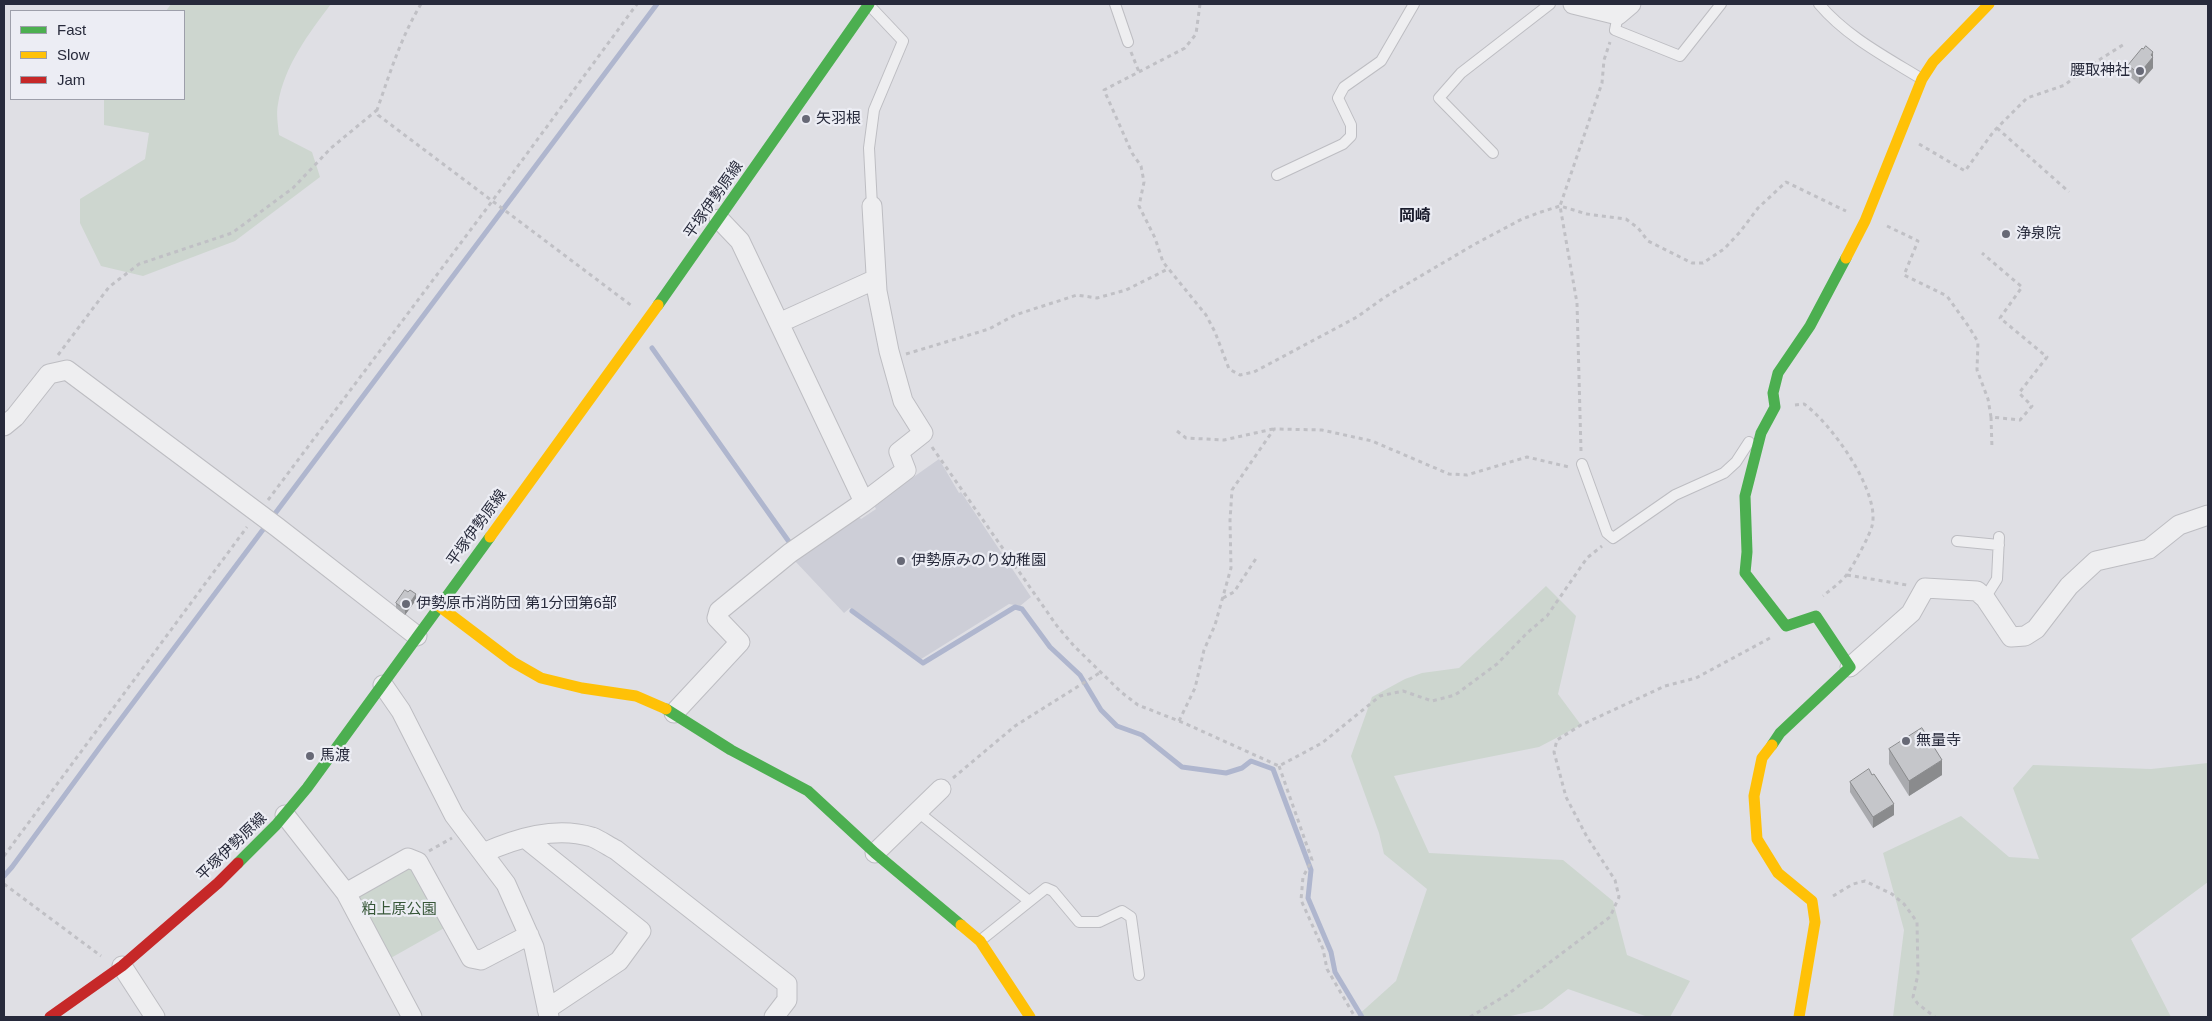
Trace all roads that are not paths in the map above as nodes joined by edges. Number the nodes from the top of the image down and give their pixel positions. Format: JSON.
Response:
{"nodes":[{"id":1,"x":869,"y":4,"type":"edge"},
{"id":2,"x":1115,"y":4,"type":"edge"},
{"id":3,"x":1414,"y":4,"type":"edge"},
{"id":4,"x":1550,"y":4,"type":"edge"},
{"id":5,"x":1573,"y":4,"type":"edge"},
{"id":6,"x":1721,"y":4,"type":"edge"},
{"id":7,"x":1819,"y":4,"type":"edge"},
{"id":8,"x":1989,"y":4,"type":"edge"},
{"id":9,"x":1621,"y":16,"type":"edge"},
{"id":10,"x":1128,"y":42,"type":"road end"},
{"id":11,"x":1922,"y":79,"type":"junction"},
{"id":12,"x":1493,"y":153,"type":"dead end"},
{"id":13,"x":1277,"y":175,"type":"dead end"},
{"id":14,"x":872,"y":206,"type":"joint"},
{"id":15,"x":719,"y":219,"type":"junction"},
{"id":16,"x":876,"y":279,"type":"junction"},
{"id":17,"x":779,"y":323,"type":"junction"},
{"id":18,"x":4,"y":426,"type":"edge"},
{"id":19,"x":1761,"y":433,"type":"junction"},
{"id":20,"x":1582,"y":464,"type":"road end"},
{"id":21,"x":864,"y":502,"type":"junction"},
{"id":22,"x":2208,"y":515,"type":"edge"},
{"id":23,"x":1958,"y":541,"type":"dead end"},
{"id":24,"x":1985,"y":598,"type":"junction"},
{"id":25,"x":438,"y":606,"type":"junction"},
{"id":26,"x":417,"y":636,"type":"junction"},
{"id":27,"x":1850,"y":667,"type":"junction"},
{"id":28,"x":382,"y":685,"type":"junction"},
{"id":29,"x":674,"y":713,"type":"junction"},
{"id":30,"x":941,"y":789,"type":"road end"},
{"id":31,"x":918,"y":812,"type":"junction"},
{"id":32,"x":285,"y":815,"type":"junction"},
{"id":33,"x":525,"y":838,"type":"junction"},
{"id":34,"x":483,"y":853,"type":"junction"},
{"id":35,"x":875,"y":853,"type":"junction"},
{"id":36,"x":346,"y":893,"type":"junction"},
{"id":37,"x":1029,"y":901,"type":"junction"},
{"id":38,"x":528,"y":935,"type":"junction"},
{"id":39,"x":980,"y":941,"type":"junction"},
{"id":40,"x":122,"y":966,"type":"junction"},
{"id":41,"x":1139,"y":975,"type":"dead end"},
{"id":42,"x":548,"y":1013,"type":"edge"},
{"id":43,"x":50,"y":1017,"type":"edge"},
{"id":44,"x":155,"y":1017,"type":"edge"},
{"id":45,"x":412,"y":1017,"type":"edge"},
{"id":46,"x":774,"y":1017,"type":"edge"},
{"id":47,"x":1030,"y":1017,"type":"edge"},
{"id":48,"x":1799,"y":1017,"type":"edge"}],
"edges":[{"from":1,"to":14,"type":"lane"},
{"from":1,"to":15,"type":"street","name":"平塚伊勢原線"},
{"from":2,"to":10,"type":"lane"},
{"from":3,"to":13,"type":"lane"},
{"from":4,"to":12,"type":"lane"},
{"from":5,"to":9,"type":"street"},
{"from":6,"to":9,"type":"lane"},
{"from":7,"to":11,"type":"lane"},
{"from":8,"to":11,"type":"street"},
{"from":11,"to":19,"type":"street"},
{"from":14,"to":16,"type":"street"},
{"from":15,"to":17,"type":"street"},
{"from":15,"to":25,"type":"street","name":"平塚伊勢原線"},
{"from":16,"to":17,"type":"street"},
{"from":16,"to":21,"type":"street"},
{"from":17,"to":21,"type":"street"},
{"from":18,"to":26,"type":"street"},
{"from":19,"to":20,"type":"lane"},
{"from":19,"to":27,"type":"street"},
{"from":21,"to":29,"type":"street"},
{"from":22,"to":24,"type":"street"},
{"from":23,"to":24,"type":"lane"},
{"from":24,"to":27,"type":"street"},
{"from":25,"to":26,"type":"street","name":"平塚伊勢原線"},
{"from":25,"to":29,"type":"street"},
{"from":26,"to":28,"type":"street","name":"平塚伊勢原線"},
{"from":27,"to":48,"type":"street"},
{"from":28,"to":32,"type":"street","name":"平塚伊勢原線"},
{"from":28,"to":34,"type":"street"},
{"from":29,"to":35,"type":"street"},
{"from":30,"to":31,"type":"street"},
{"from":31,"to":35,"type":"street"},
{"from":31,"to":37,"type":"lane"},
{"from":32,"to":36,"type":"street"},
{"from":32,"to":40,"type":"street","name":"平塚伊勢原線"},
{"from":33,"to":34,"type":"street"},
{"from":33,"to":42,"type":"street"},
{"from":33,"to":46,"type":"street"},
{"from":34,"to":38,"type":"street"},
{"from":35,"to":39,"type":"street"},
{"from":36,"to":38,"type":"street"},
{"from":36,"to":45,"type":"street"},
{"from":37,"to":39,"type":"lane"},
{"from":37,"to":41,"type":"lane"},
{"from":38,"to":42,"type":"street"},
{"from":39,"to":47,"type":"street"},
{"from":40,"to":43,"type":"street","name":"平塚伊勢原線"},
{"from":40,"to":44,"type":"street"}]}
